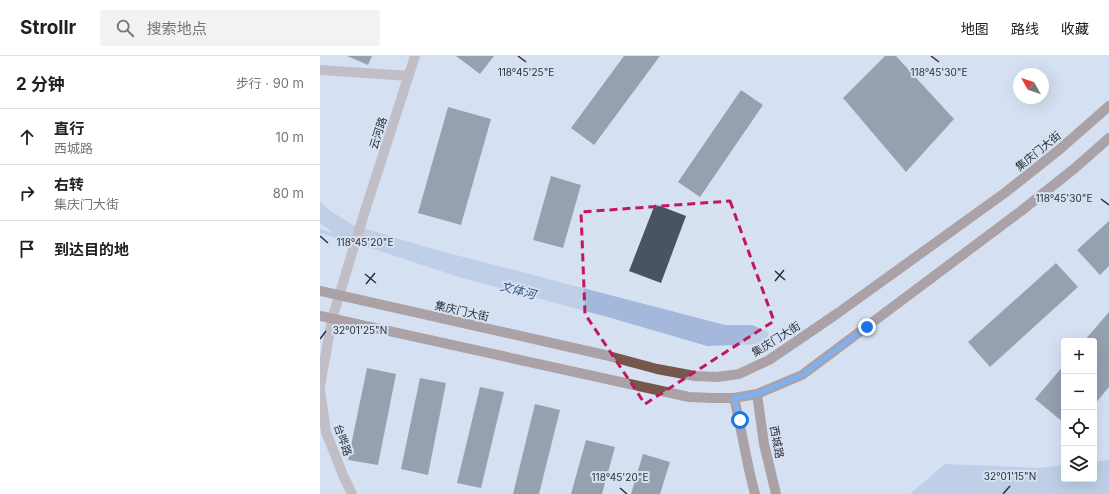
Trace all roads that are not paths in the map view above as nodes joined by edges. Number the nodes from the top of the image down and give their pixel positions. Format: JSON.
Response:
{"nodes":[{"id":1,"x":416,"y":56,"type":"edge"},
{"id":2,"x":320,"y":70,"type":"edge"},
{"id":3,"x":409,"y":76,"type":"junction"},
{"id":4,"x":1109,"y":106,"type":"edge"},
{"id":5,"x":1109,"y":138,"type":"edge"},
{"id":6,"x":320,"y":290,"type":"edge"},
{"id":7,"x":339,"y":296,"type":"junction"},
{"id":8,"x":320,"y":316,"type":"edge"},
{"id":9,"x":332,"y":319,"type":"junction"},
{"id":10,"x":320,"y":386,"type":"edge"},
{"id":11,"x":320,"y":390,"type":"edge"},
{"id":12,"x":757,"y":394,"type":"junction"},
{"id":13,"x":734,"y":398,"type":"junction"},
{"id":14,"x":352,"y":494,"type":"edge"},
{"id":15,"x":755,"y":494,"type":"edge"},
{"id":16,"x":776,"y":494,"type":"edge"}],
"edges":[{"from":1,"to":3,"type":"street","name":"云河路"},
{"from":2,"to":3,"type":"street"},
{"from":3,"to":7,"type":"street","name":"云河路"},
{"from":4,"to":7,"type":"main road","name":"集庆门大街"},
{"from":5,"to":12,"type":"main road"},
{"from":6,"to":7,"type":"main road","name":"集庆门大街"},
{"from":7,"to":9,"type":"street","name":"云河路"},
{"from":8,"to":9,"type":"main road"},
{"from":9,"to":10,"type":"street"},
{"from":9,"to":13,"type":"main road"},
{"from":11,"to":14,"type":"street","name":"台晔路"},
{"from":12,"to":13,"type":"main road"},
{"from":12,"to":16,"type":"main road","name":"西城路"},
{"from":13,"to":15,"type":"main road"}]}
